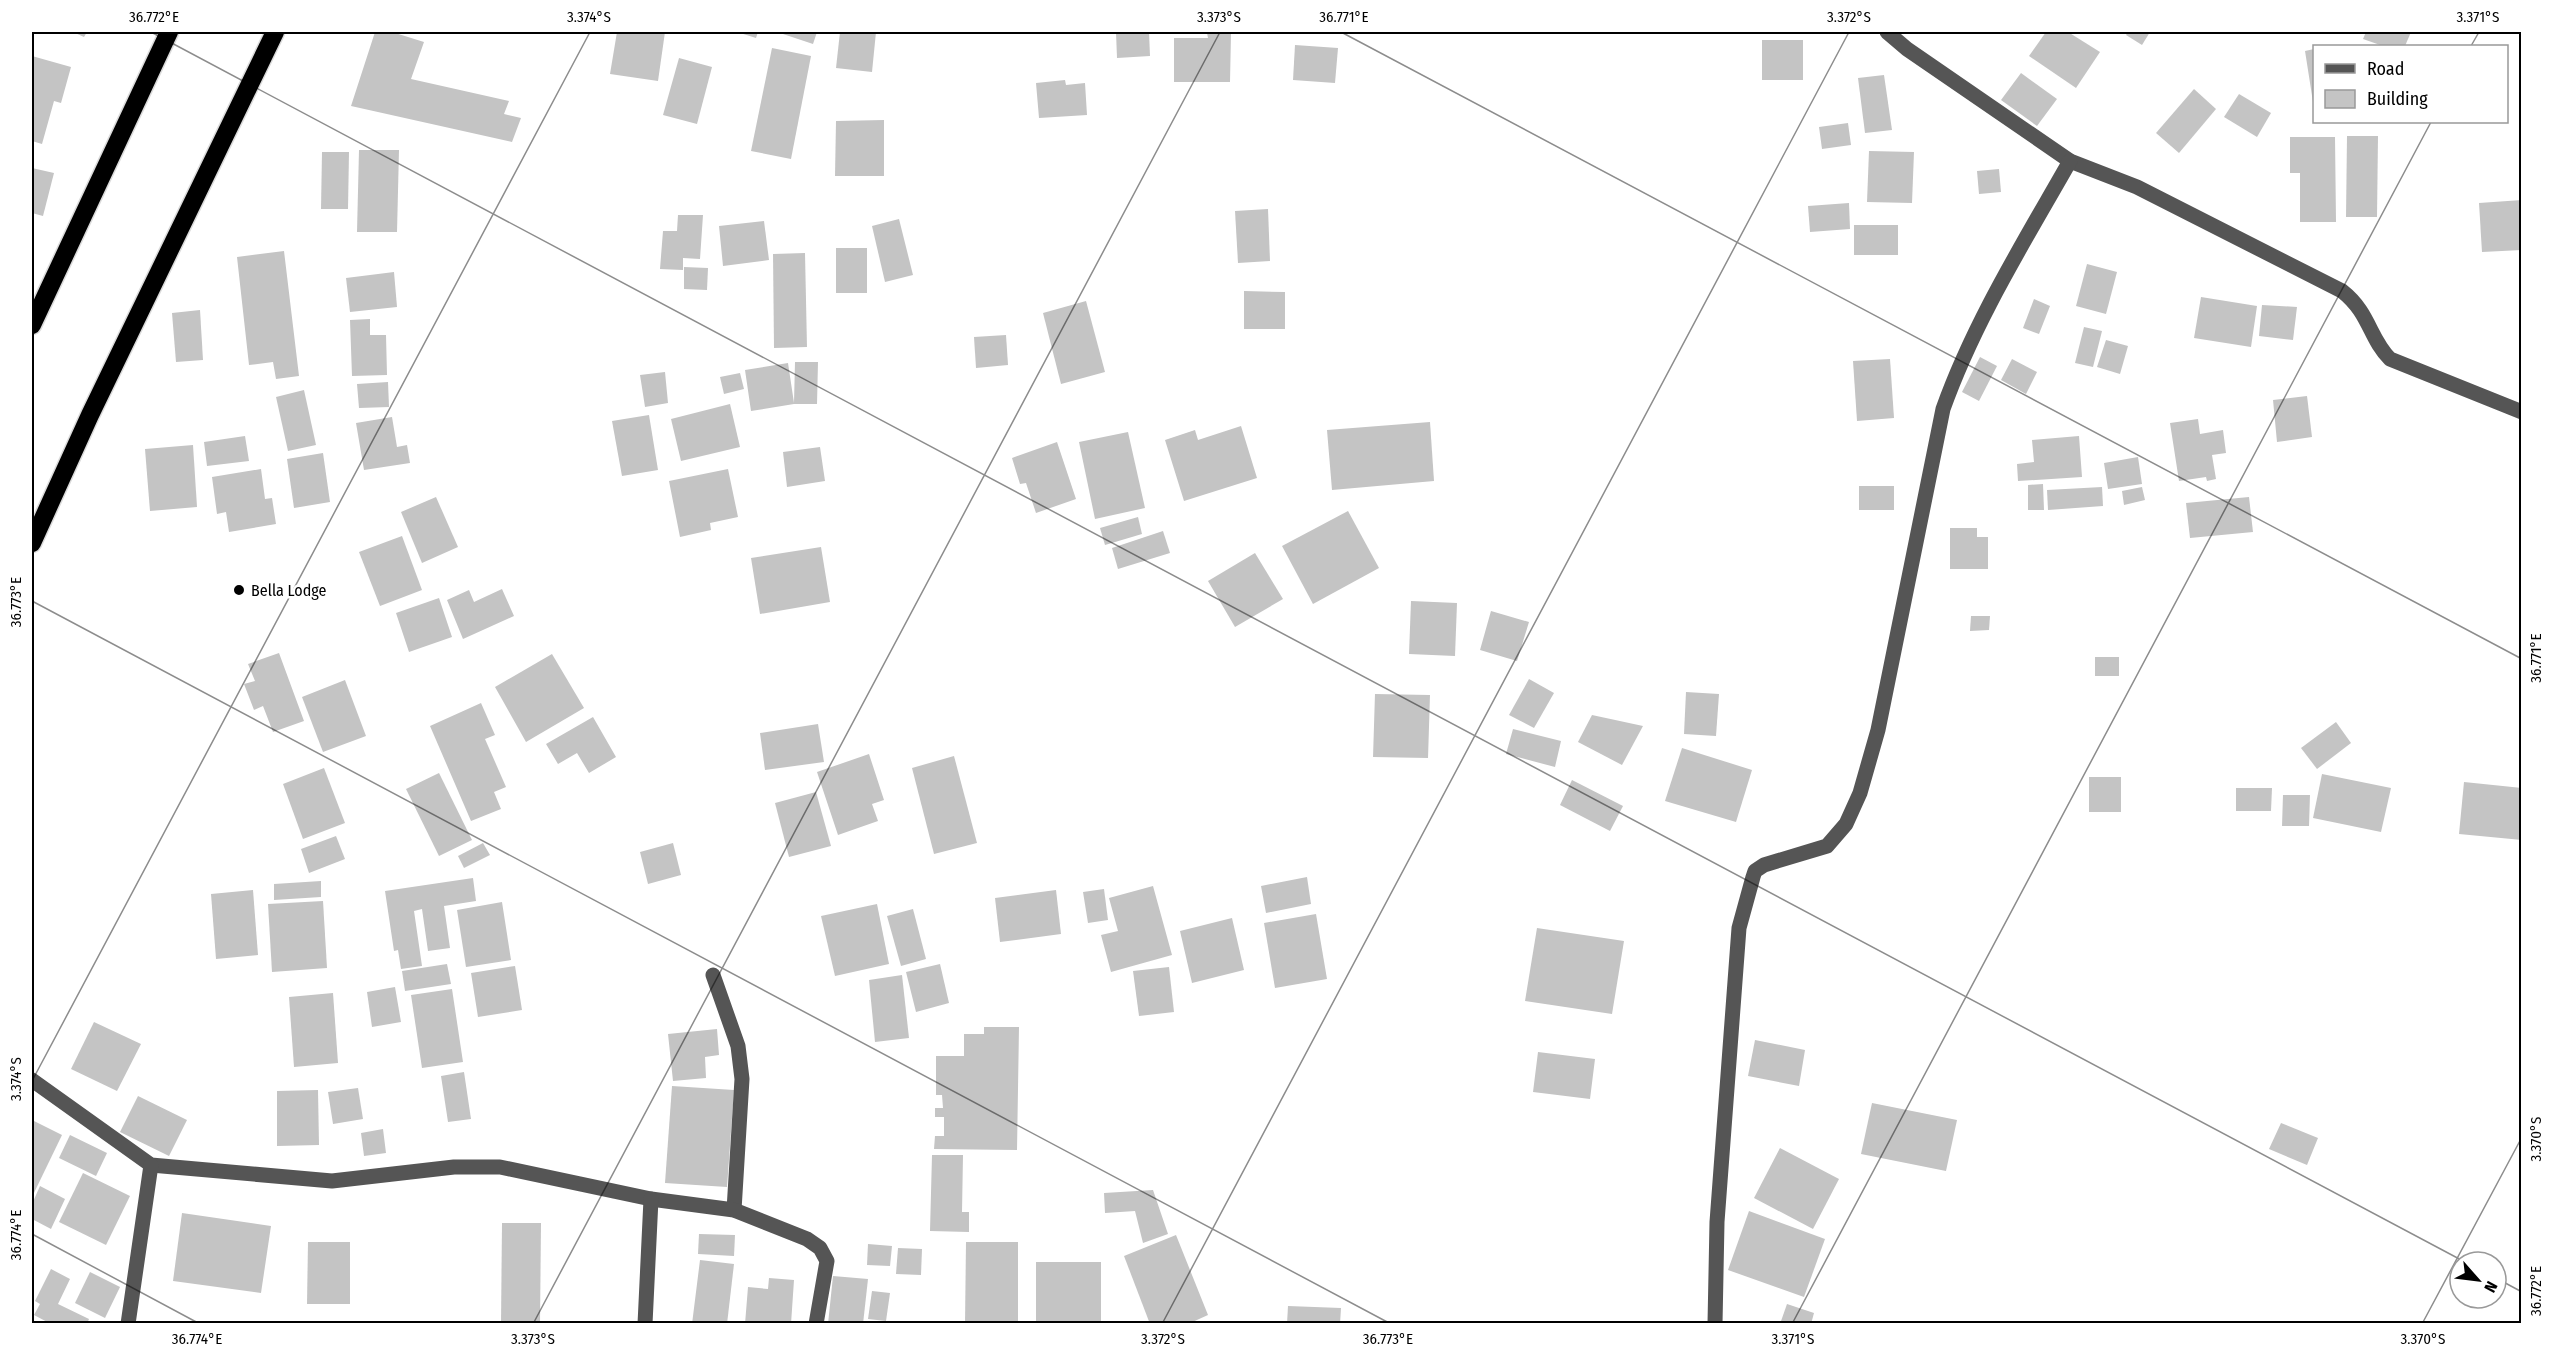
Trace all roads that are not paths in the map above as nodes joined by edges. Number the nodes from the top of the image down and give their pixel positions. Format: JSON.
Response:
{"nodes":[{"id":1,"x":169,"y":32,"type":"edge"},
{"id":2,"x":275,"y":32,"type":"edge"},
{"id":3,"x":1887,"y":32,"type":"edge"},
{"id":4,"x":2070,"y":161,"type":"junction"},
{"id":5,"x":32,"y":325,"type":"edge"},
{"id":6,"x":2522,"y":412,"type":"edge"},
{"id":7,"x":32,"y":543,"type":"edge"},
{"id":8,"x":713,"y":975,"type":"dead end"},
{"id":9,"x":32,"y":1080,"type":"edge"},
{"id":10,"x":151,"y":1165,"type":"junction"},
{"id":11,"x":651,"y":1199,"type":"junction"},
{"id":12,"x":734,"y":1210,"type":"junction"},
{"id":13,"x":128,"y":1323,"type":"edge"},
{"id":14,"x":645,"y":1323,"type":"edge"},
{"id":15,"x":816,"y":1323,"type":"edge"},
{"id":16,"x":1715,"y":1323,"type":"edge"}],
"edges":[{"from":1,"to":5,"type":"highway"},
{"from":2,"to":7,"type":"highway"},
{"from":3,"to":4,"type":"street"},
{"from":4,"to":6,"type":"street"},
{"from":4,"to":16,"type":"street"},
{"from":8,"to":12,"type":"street"},
{"from":9,"to":10,"type":"street"},
{"from":10,"to":11,"type":"street"},
{"from":10,"to":13,"type":"street"},
{"from":11,"to":12,"type":"street"},
{"from":11,"to":14,"type":"street"},
{"from":12,"to":15,"type":"street"}]}
